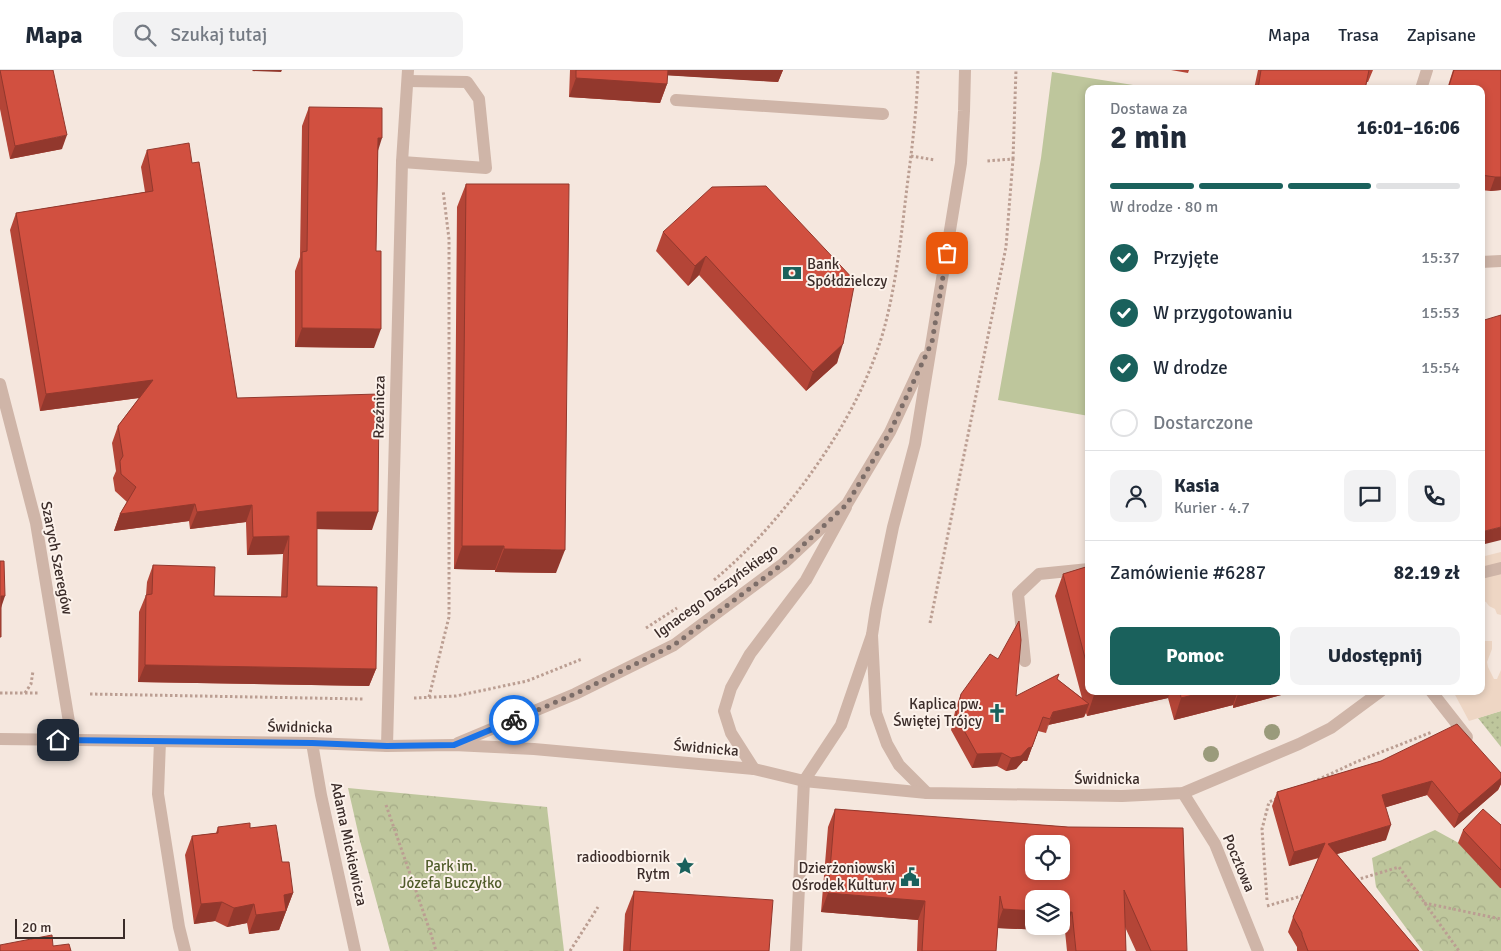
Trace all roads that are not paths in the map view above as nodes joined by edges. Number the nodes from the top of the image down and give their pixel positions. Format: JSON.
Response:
{"nodes":[{"id":1,"x":964,"y":70,"type":"edge"},
{"id":2,"x":1427,"y":70,"type":"edge"},
{"id":3,"x":408,"y":76,"type":"edge"},
{"id":4,"x":1422,"y":85,"type":"edge"},
{"id":5,"x":676,"y":100,"type":"dead end"},
{"id":6,"x":884,"y":114,"type":"dead end"},
{"id":7,"x":402,"y":162,"type":"junction"},
{"id":8,"x":1501,"y":261,"type":"edge"},
{"id":9,"x":1485,"y":262,"type":"edge"},
{"id":10,"x":932,"y":342,"type":"junction"},
{"id":11,"x":0,"y":384,"type":"edge"},
{"id":12,"x":847,"y":504,"type":"junction"},
{"id":13,"x":1501,"y":568,"type":"edge"},
{"id":14,"x":1085,"y":569,"type":"edge"},
{"id":15,"x":1485,"y":572,"type":"edge"},
{"id":16,"x":872,"y":635,"type":"junction"},
{"id":17,"x":1025,"y":661,"type":"dead end"},
{"id":18,"x":1376,"y":695,"type":"edge"},
{"id":19,"x":1434,"y":695,"type":"edge"},
{"id":20,"x":0,"y":739,"type":"edge"},
{"id":21,"x":72,"y":740,"type":"junction"},
{"id":22,"x":160,"y":741,"type":"junction"},
{"id":23,"x":312,"y":743,"type":"junction"},
{"id":24,"x":454,"y":745,"type":"junction"},
{"id":25,"x":387,"y":746,"type":"junction"},
{"id":26,"x":1477,"y":749,"type":"edge"},
{"id":27,"x":754,"y":769,"type":"junction"},
{"id":28,"x":804,"y":781,"type":"junction"},
{"id":29,"x":927,"y":793,"type":"junction"},
{"id":30,"x":1183,"y":793,"type":"junction"},
{"id":31,"x":185,"y":951,"type":"edge"},
{"id":32,"x":355,"y":951,"type":"edge"},
{"id":33,"x":796,"y":951,"type":"edge"},
{"id":34,"x":1258,"y":951,"type":"edge"}],
"edges":[{"from":1,"to":10,"type":"street","name":"Ignacego Daszyńskiego"},
{"from":2,"to":4,"type":"street"},
{"from":3,"to":7,"type":"street","name":"Rzeźnicza"},
{"from":3,"to":7,"type":"street"},
{"from":5,"to":6,"type":"street"},
{"from":7,"to":25,"type":"street","name":"Rzeźnicza"},
{"from":8,"to":9,"type":"street"},
{"from":10,"to":12,"type":"street","name":"Ignacego Daszyńskiego"},
{"from":10,"to":16,"type":"street","name":"Ignacego Daszyńskiego"},
{"from":11,"to":21,"type":"street","name":"Szarych Szeregów"},
{"from":12,"to":24,"type":"street","name":"Ignacego Daszyńskiego"},
{"from":12,"to":27,"type":"street","name":"Ignacego Daszyńskiego"},
{"from":13,"to":15,"type":"street"},
{"from":14,"to":17,"type":"street"},
{"from":16,"to":28,"type":"street","name":"Ignacego Daszyńskiego"},
{"from":16,"to":29,"type":"street","name":"Ignacego Daszyńskiego"},
{"from":18,"to":30,"type":"street","name":"Świdnicka"},
{"from":19,"to":26,"type":"street"},
{"from":20,"to":21,"type":"street","name":"Świdnicka"},
{"from":21,"to":22,"type":"street","name":"Świdnicka"},
{"from":22,"to":23,"type":"street","name":"Świdnicka"},
{"from":22,"to":31,"type":"street"},
{"from":23,"to":25,"type":"street","name":"Świdnicka"},
{"from":23,"to":32,"type":"street","name":"Adama Mickiewicza"},
{"from":24,"to":25,"type":"street","name":"Świdnicka"},
{"from":24,"to":27,"type":"street","name":"Świdnicka"},
{"from":27,"to":28,"type":"street","name":"Świdnicka"},
{"from":28,"to":29,"type":"street","name":"Świdnicka"},
{"from":28,"to":33,"type":"street"},
{"from":29,"to":30,"type":"street","name":"Świdnicka"},
{"from":30,"to":34,"type":"street","name":"Pocztowa"}]}
